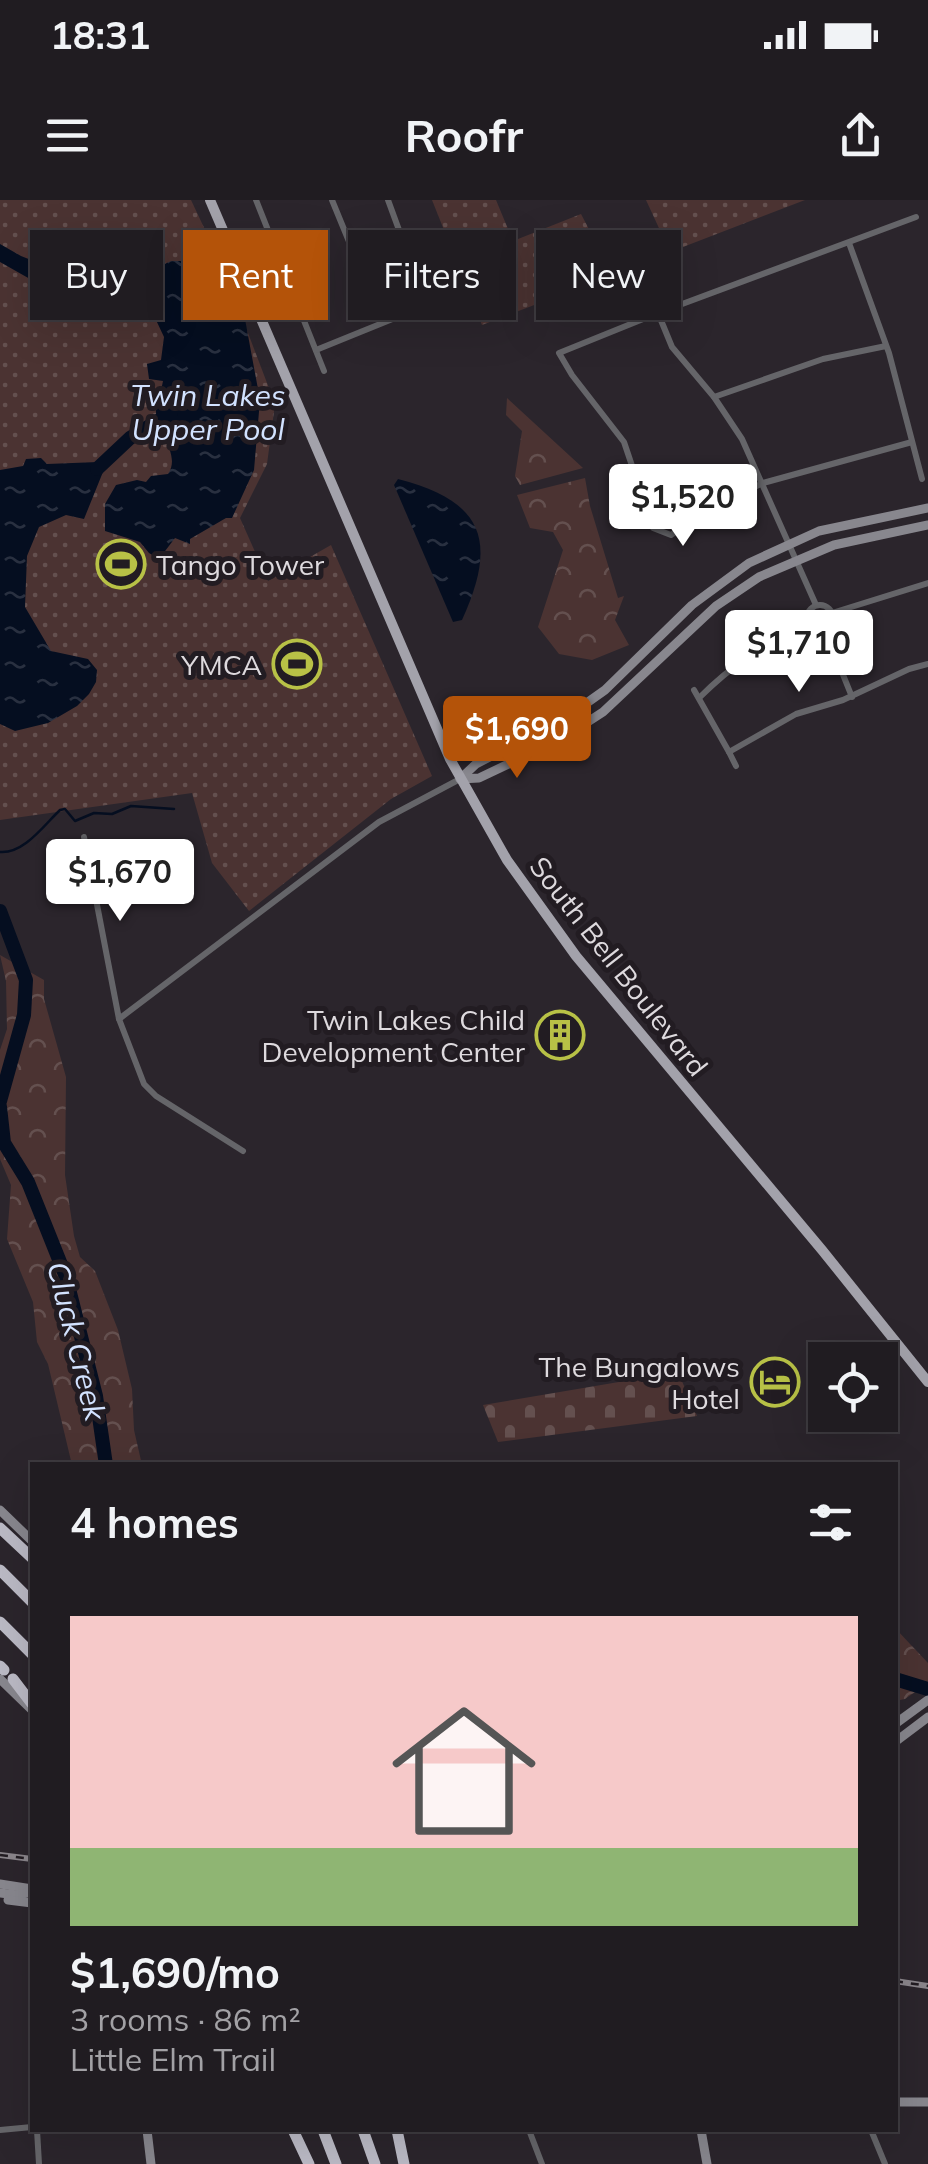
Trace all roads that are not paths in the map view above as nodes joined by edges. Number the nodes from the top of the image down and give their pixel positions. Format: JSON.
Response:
{"nodes":[{"id":1,"x":210,"y":200,"type":"edge"},
{"id":2,"x":256,"y":200,"type":"edge"},
{"id":3,"x":332,"y":200,"type":"edge"},
{"id":4,"x":388,"y":200,"type":"edge"},
{"id":5,"x":916,"y":217,"type":"dead end"},
{"id":6,"x":399,"y":230,"type":"edge"},
{"id":7,"x":348,"y":238,"type":"edge"},
{"id":8,"x":849,"y":243,"type":"junction"},
{"id":9,"x":681,"y":305,"type":"edge"},
{"id":10,"x":390,"y":320,"type":"edge"},
{"id":11,"x":641,"y":320,"type":"edge"},
{"id":12,"x":661,"y":320,"type":"edge"},
{"id":13,"x":886,"y":346,"type":"junction"},
{"id":14,"x":316,"y":350,"type":"junction"},
{"id":15,"x":324,"y":371,"type":"dead end"},
{"id":16,"x":714,"y":397,"type":"junction"},
{"id":17,"x":912,"y":442,"type":"junction"},
{"id":18,"x":922,"y":479,"type":"dead end"},
{"id":19,"x":763,"y":482,"type":"junction"},
{"id":20,"x":928,"y":508,"type":"edge"},
{"id":21,"x":928,"y":525,"type":"edge"},
{"id":22,"x":789,"y":543,"type":"junction"},
{"id":23,"x":796,"y":559,"type":"junction"},
{"id":24,"x":928,"y":582,"type":"edge"},
{"id":25,"x":816,"y":605,"type":"junction"},
{"id":26,"x":832,"y":613,"type":"junction"},
{"id":27,"x":808,"y":624,"type":"junction"},
{"id":28,"x":825,"y":630,"type":"junction"},
{"id":29,"x":928,"y":664,"type":"edge"},
{"id":30,"x":694,"y":690,"type":"dead end"},
{"id":31,"x":852,"y":696,"type":"junction"},
{"id":32,"x":699,"y":698,"type":"junction"},
{"id":33,"x":729,"y":752,"type":"junction"},
{"id":34,"x":736,"y":766,"type":"dead end"},
{"id":35,"x":460,"y":778,"type":"junction"},
{"id":36,"x":84,"y":837,"type":"dead end"},
{"id":37,"x":119,"y":1019,"type":"junction"},
{"id":38,"x":243,"y":1151,"type":"dead end"},
{"id":39,"x":928,"y":1382,"type":"edge"},
{"id":40,"x":0,"y":1510,"type":"edge"},
{"id":41,"x":0,"y":1528,"type":"edge"},
{"id":42,"x":30,"y":1539,"type":"edge"},
{"id":43,"x":30,"y":1556,"type":"edge"},
{"id":44,"x":0,"y":1570,"type":"edge"},
{"id":45,"x":30,"y":1600,"type":"edge"},
{"id":46,"x":0,"y":1622,"type":"edge"},
{"id":47,"x":30,"y":1652,"type":"edge"},
{"id":48,"x":4,"y":1673,"type":"edge"},
{"id":49,"x":926,"y":1701,"type":"edge"},
{"id":50,"x":30,"y":1705,"type":"edge"},
{"id":51,"x":928,"y":1718,"type":"edge"},
{"id":52,"x":898,"y":1722,"type":"edge"},
{"id":53,"x":898,"y":1740,"type":"edge"},
{"id":54,"x":0,"y":1884,"type":"edge"},
{"id":55,"x":30,"y":1890,"type":"edge"},
{"id":56,"x":30,"y":1891,"type":"edge"},
{"id":57,"x":0,"y":1896,"type":"edge"},
{"id":58,"x":30,"y":1903,"type":"edge"},
{"id":59,"x":898,"y":2102,"type":"edge"},
{"id":60,"x":928,"y":2102,"type":"edge"},
{"id":61,"x":30,"y":2129,"type":"edge"},
{"id":62,"x":0,"y":2130,"type":"edge"},
{"id":63,"x":35,"y":2132,"type":"edge"},
{"id":64,"x":147,"y":2132,"type":"edge"},
{"id":65,"x":294,"y":2132,"type":"edge"},
{"id":66,"x":324,"y":2132,"type":"edge"},
{"id":67,"x":365,"y":2132,"type":"edge"},
{"id":68,"x":397,"y":2132,"type":"edge"},
{"id":69,"x":530,"y":2132,"type":"edge"},
{"id":70,"x":701,"y":2132,"type":"edge"},
{"id":71,"x":872,"y":2132,"type":"edge"},
{"id":72,"x":38,"y":2164,"type":"edge"},
{"id":73,"x":151,"y":2164,"type":"edge"},
{"id":74,"x":309,"y":2164,"type":"edge"},
{"id":75,"x":336,"y":2164,"type":"edge"},
{"id":76,"x":375,"y":2164,"type":"edge"},
{"id":77,"x":404,"y":2164,"type":"edge"},
{"id":78,"x":542,"y":2164,"type":"edge"},
{"id":79,"x":707,"y":2164,"type":"edge"},
{"id":80,"x":884,"y":2164,"type":"edge"}],
"edges":[{"from":1,"to":35,"type":"main road","name":"South Bell Boulevard"},
{"from":2,"to":14,"type":"street"},
{"from":3,"to":7,"type":"street"},
{"from":4,"to":6,"type":"street"},
{"from":5,"to":8,"type":"street"},
{"from":8,"to":9,"type":"street"},
{"from":8,"to":13,"type":"street"},
{"from":10,"to":14,"type":"street"},
{"from":11,"to":19,"type":"street"},
{"from":12,"to":16,"type":"street"},
{"from":13,"to":16,"type":"street"},
{"from":13,"to":17,"type":"street"},
{"from":14,"to":15,"type":"street"},
{"from":16,"to":19,"type":"street"},
{"from":17,"to":18,"type":"street"},
{"from":17,"to":19,"type":"street"},
{"from":19,"to":22,"type":"street"},
{"from":20,"to":22,"type":"street"},
{"from":21,"to":23,"type":"street"},
{"from":22,"to":23,"type":"street"},
{"from":22,"to":35,"type":"street"},
{"from":23,"to":25,"type":"street"},
{"from":23,"to":35,"type":"street"},
{"from":24,"to":26,"type":"street"},
{"from":25,"to":26,"type":"street"},
{"from":25,"to":27,"type":"street"},
{"from":26,"to":28,"type":"street"},
{"from":27,"to":28,"type":"street"},
{"from":27,"to":32,"type":"street"},
{"from":28,"to":31,"type":"street"},
{"from":29,"to":31,"type":"street"},
{"from":30,"to":32,"type":"street"},
{"from":31,"to":33,"type":"street"},
{"from":32,"to":33,"type":"street"},
{"from":33,"to":34,"type":"street"},
{"from":35,"to":37,"type":"street"},
{"from":35,"to":39,"type":"main road","name":"South Bell Boulevard"},
{"from":36,"to":37,"type":"street"},
{"from":37,"to":38,"type":"street"},
{"from":40,"to":42,"type":"street"},
{"from":41,"to":43,"type":"highway"},
{"from":44,"to":45,"type":"highway"},
{"from":46,"to":47,"type":"highway"},
{"from":48,"to":50,"type":"highway"},
{"from":49,"to":52,"type":"street"},
{"from":51,"to":53,"type":"street"},
{"from":54,"to":55,"type":"street"},
{"from":56,"to":57,"type":"street"},
{"from":57,"to":58,"type":"street"},
{"from":59,"to":60,"type":"street"},
{"from":61,"to":62,"type":"street"},
{"from":63,"to":72,"type":"street"},
{"from":64,"to":73,"type":"street"},
{"from":65,"to":74,"type":"highway"},
{"from":66,"to":75,"type":"highway"},
{"from":67,"to":76,"type":"highway"},
{"from":68,"to":77,"type":"highway"},
{"from":69,"to":78,"type":"street"},
{"from":70,"to":79,"type":"street"},
{"from":71,"to":80,"type":"street"}]}
